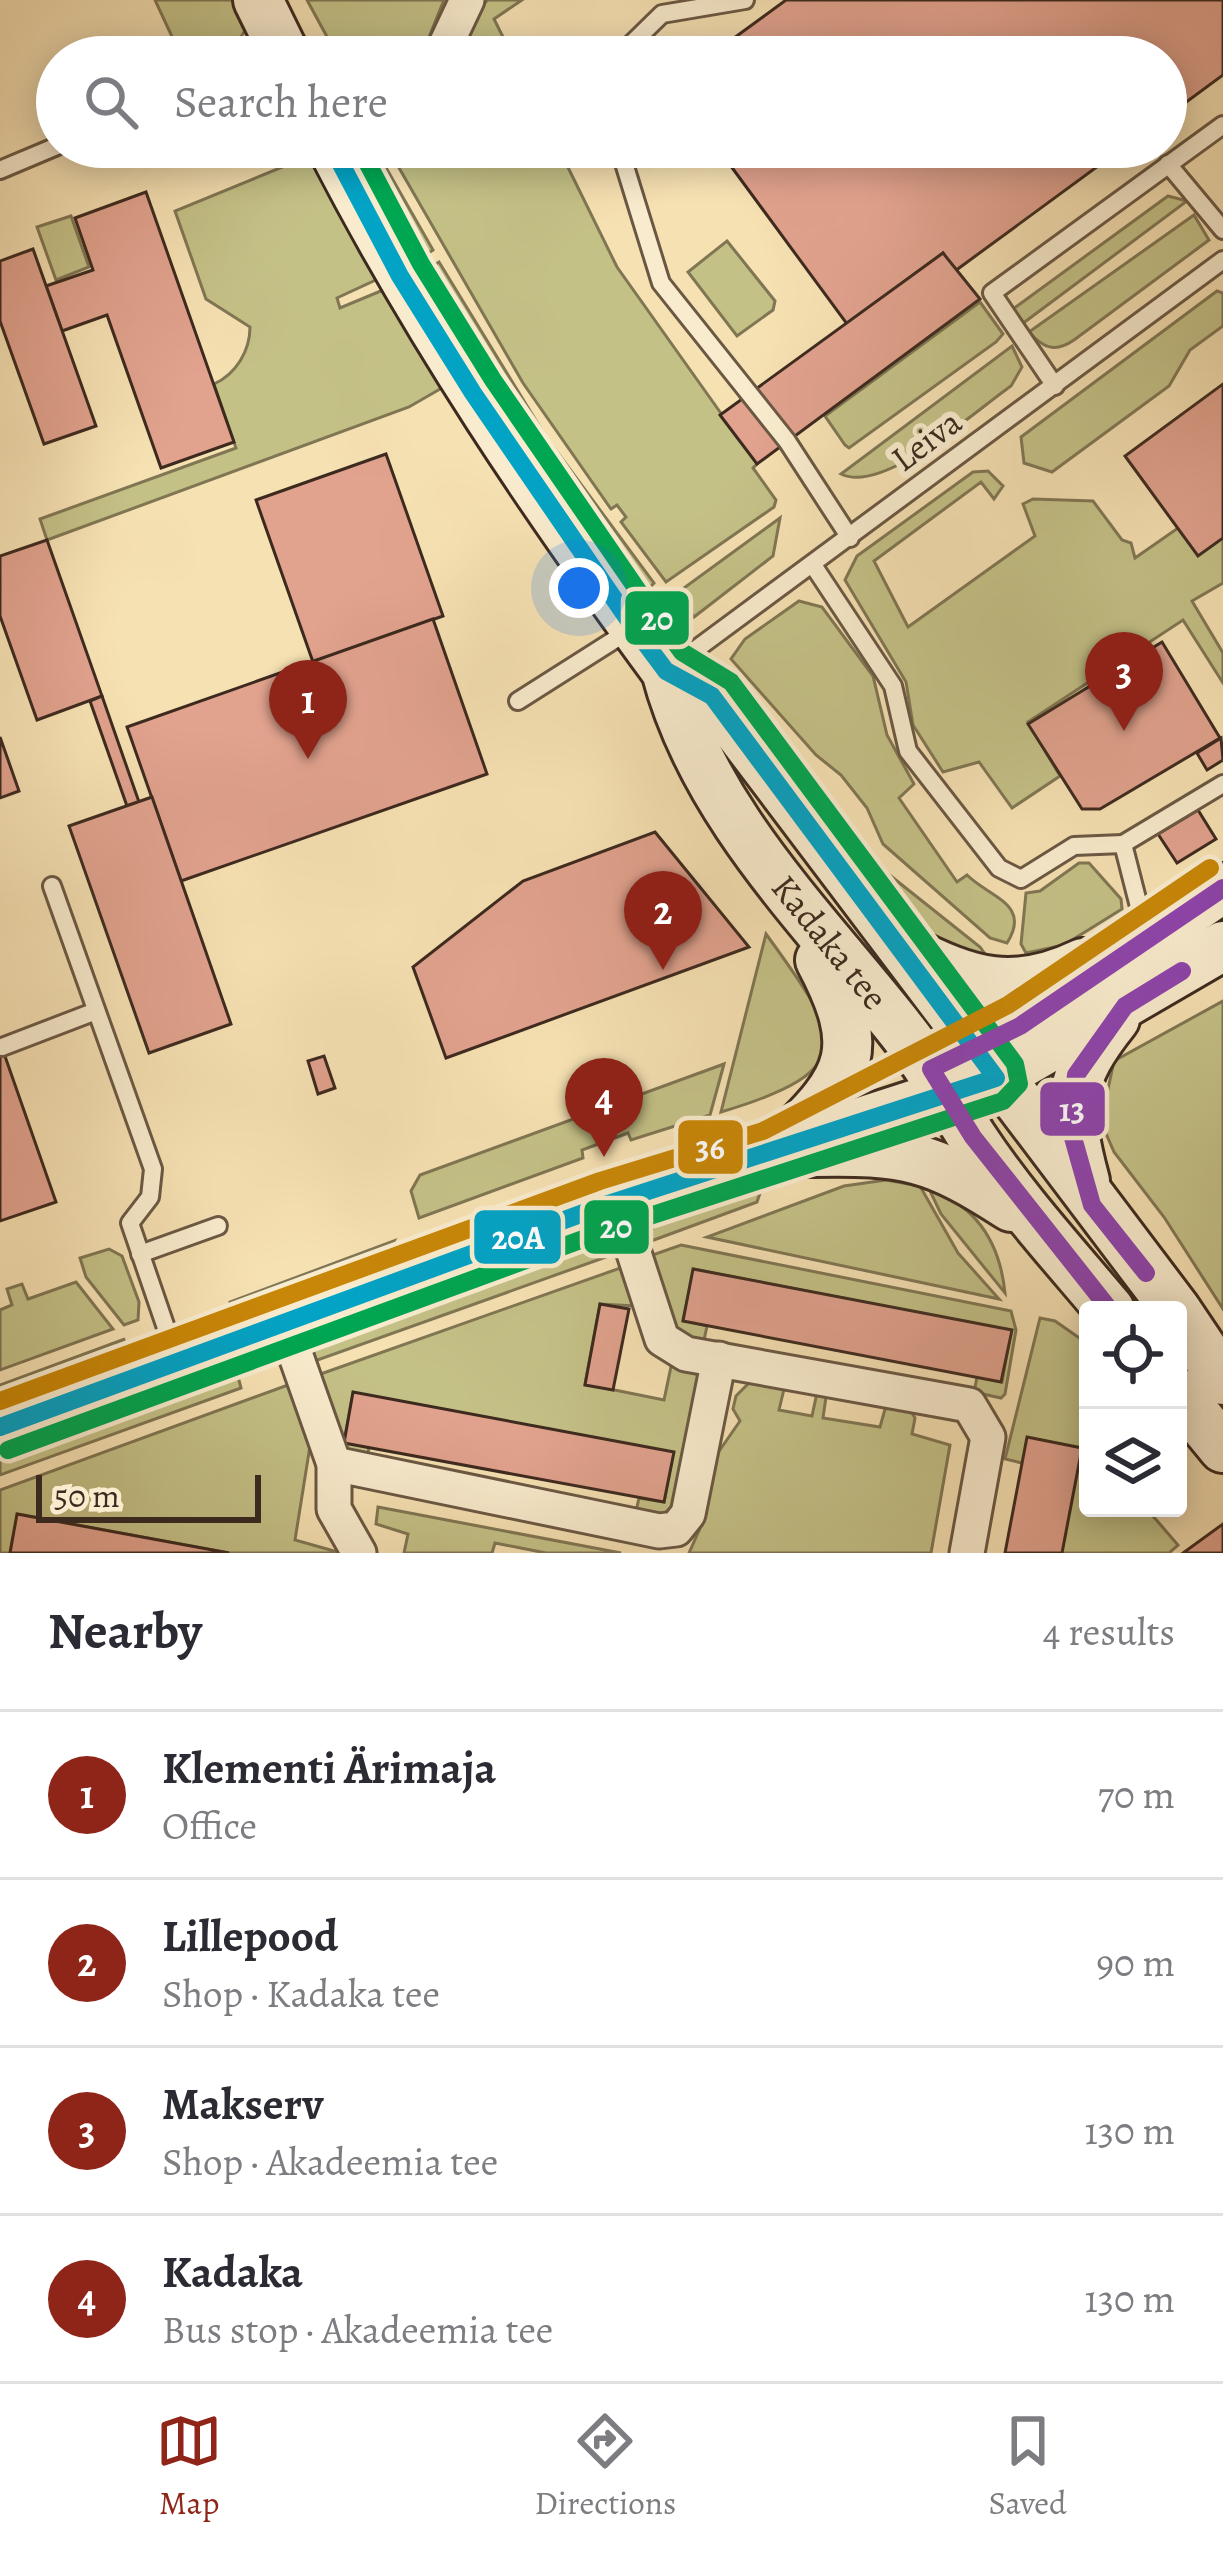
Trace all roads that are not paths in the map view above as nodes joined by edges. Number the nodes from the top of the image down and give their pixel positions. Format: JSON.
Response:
{"nodes":[{"id":1,"x":258,"y":0,"type":"edge"},
{"id":2,"x":467,"y":0,"type":"edge"},
{"id":3,"x":745,"y":0,"type":"edge"},
{"id":4,"x":663,"y":7,"type":"edge"},
{"id":5,"x":269,"y":36,"type":"edge"},
{"id":6,"x":450,"y":36,"type":"edge"},
{"id":7,"x":637,"y":36,"type":"edge"},
{"id":8,"x":1223,"y":125,"type":"edge"},
{"id":9,"x":1187,"y":151,"type":"edge"},
{"id":10,"x":36,"y":155,"type":"edge"},
{"id":11,"x":348,"y":168,"type":"edge"},
{"id":12,"x":625,"y":168,"type":"edge"},
{"id":13,"x":1162,"y":168,"type":"edge"},
{"id":14,"x":1171,"y":168,"type":"edge"},
{"id":15,"x":0,"y":170,"type":"edge"},
{"id":16,"x":1223,"y":230,"type":"edge"},
{"id":17,"x":1223,"y":260,"type":"edge"},
{"id":18,"x":1054,"y":386,"type":"junction"},
{"id":19,"x":850,"y":538,"type":"junction"},
{"id":20,"x":813,"y":566,"type":"junction"},
{"id":21,"x":634,"y":628,"type":"junction"},
{"id":22,"x":667,"y":671,"type":"junction"},
{"id":23,"x":518,"y":701,"type":"dead end"},
{"id":24,"x":772,"y":774,"type":"junction"},
{"id":25,"x":706,"y":776,"type":"junction"},
{"id":26,"x":1223,"y":784,"type":"edge"},
{"id":27,"x":1124,"y":844,"type":"junction"},
{"id":28,"x":781,"y":884,"type":"junction"},
{"id":29,"x":52,"y":886,"type":"dead end"},
{"id":30,"x":1223,"y":888,"type":"edge"},
{"id":31,"x":1141,"y":946,"type":"junction"},
{"id":32,"x":1223,"y":946,"type":"edge"},
{"id":33,"x":904,"y":948,"type":"junction"},
{"id":34,"x":1125,"y":1006,"type":"junction"},
{"id":35,"x":96,"y":1011,"type":"junction"},
{"id":36,"x":2,"y":1048,"type":"edge"},
{"id":37,"x":987,"y":1064,"type":"junction"},
{"id":38,"x":940,"y":1081,"type":"junction"},
{"id":39,"x":772,"y":1153,"type":"junction"},
{"id":40,"x":617,"y":1202,"type":"junction"},
{"id":41,"x":1092,"y":1205,"type":"junction"},
{"id":42,"x":130,"y":1223,"type":"junction"},
{"id":43,"x":218,"y":1226,"type":"dead end"},
{"id":44,"x":1042,"y":1228,"type":"junction"},
{"id":45,"x":110,"y":1231,"type":"dead end"},
{"id":46,"x":140,"y":1254,"type":"junction"},
{"id":47,"x":1103,"y":1301,"type":"edge"},
{"id":48,"x":1169,"y":1301,"type":"edge"},
{"id":49,"x":284,"y":1322,"type":"junction"},
{"id":50,"x":1187,"y":1326,"type":"edge"},
{"id":51,"x":719,"y":1359,"type":"junction"},
{"id":52,"x":177,"y":1360,"type":"junction"},
{"id":53,"x":1223,"y":1380,"type":"edge"},
{"id":54,"x":1187,"y":1404,"type":"edge"},
{"id":55,"x":0,"y":1427,"type":"edge"},
{"id":56,"x":1223,"y":1448,"type":"edge"},
{"id":57,"x":334,"y":1464,"type":"junction"},
{"id":58,"x":359,"y":1553,"type":"edge"},
{"id":59,"x":967,"y":1553,"type":"edge"}],
"edges":[{"from":1,"to":5,"type":"main road"},
{"from":2,"to":6,"type":"street"},
{"from":3,"to":4,"type":"lane"},
{"from":4,"to":7,"type":"lane"},
{"from":8,"to":9,"type":"lane"},
{"from":10,"to":15,"type":"lane"},
{"from":11,"to":21,"type":"main road","name":"Kadaka tee"},
{"from":12,"to":19,"type":"lane"},
{"from":13,"to":18,"type":"lane"},
{"from":14,"to":16,"type":"lane"},
{"from":17,"to":18,"type":"lane","name":"Leiva"},
{"from":18,"to":19,"type":"lane","name":"Leiva"},
{"from":19,"to":20,"type":"lane","name":"Leiva"},
{"from":20,"to":22,"type":"lane","name":"Leiva"},
{"from":20,"to":27,"type":"lane"},
{"from":21,"to":22,"type":"main road","name":"Kadaka tee"},
{"from":21,"to":23,"type":"lane"},
{"from":22,"to":24,"type":"main road","name":"Kadaka tee"},
{"from":22,"to":25,"type":"main road","name":"Kadaka tee"},
{"from":24,"to":25,"type":"main road"},
{"from":24,"to":33,"type":"main road","name":"Kadaka tee"},
{"from":25,"to":28,"type":"main road","name":"Kadaka tee"},
{"from":26,"to":27,"type":"lane"},
{"from":27,"to":31,"type":"lane"},
{"from":28,"to":38,"type":"main road","name":"Kadaka tee"},
{"from":28,"to":39,"type":"main road"},
{"from":29,"to":35,"type":"lane"},
{"from":30,"to":31,"type":"main road"},
{"from":31,"to":33,"type":"main road"},
{"from":31,"to":37,"type":"main road"},
{"from":32,"to":34,"type":"main road"},
{"from":33,"to":37,"type":"main road","name":"Kadaka tee"},
{"from":34,"to":37,"type":"main road"},
{"from":34,"to":41,"type":"main road"},
{"from":35,"to":36,"type":"lane"},
{"from":35,"to":42,"type":"lane"},
{"from":37,"to":38,"type":"main road"},
{"from":37,"to":41,"type":"main road","name":"Kadaka tee"},
{"from":38,"to":39,"type":"main road"},
{"from":38,"to":44,"type":"main road","name":"Kadaka tee"},
{"from":39,"to":40,"type":"main road"},
{"from":39,"to":44,"type":"main road"},
{"from":40,"to":49,"type":"main road"},
{"from":40,"to":51,"type":"street"},
{"from":41,"to":48,"type":"main road","name":"Kadaka tee"},
{"from":42,"to":45,"type":"lane"},
{"from":42,"to":46,"type":"lane"},
{"from":43,"to":46,"type":"lane"},
{"from":44,"to":47,"type":"main road","name":"Kadaka tee"},
{"from":46,"to":52,"type":"lane"},
{"from":49,"to":52,"type":"main road"},
{"from":49,"to":57,"type":"street"},
{"from":50,"to":53,"type":"main road","name":"Kadaka tee"},
{"from":51,"to":57,"type":"street"},
{"from":51,"to":59,"type":"street"},
{"from":52,"to":55,"type":"main road"},
{"from":54,"to":56,"type":"main road"},
{"from":57,"to":58,"type":"street"}]}
